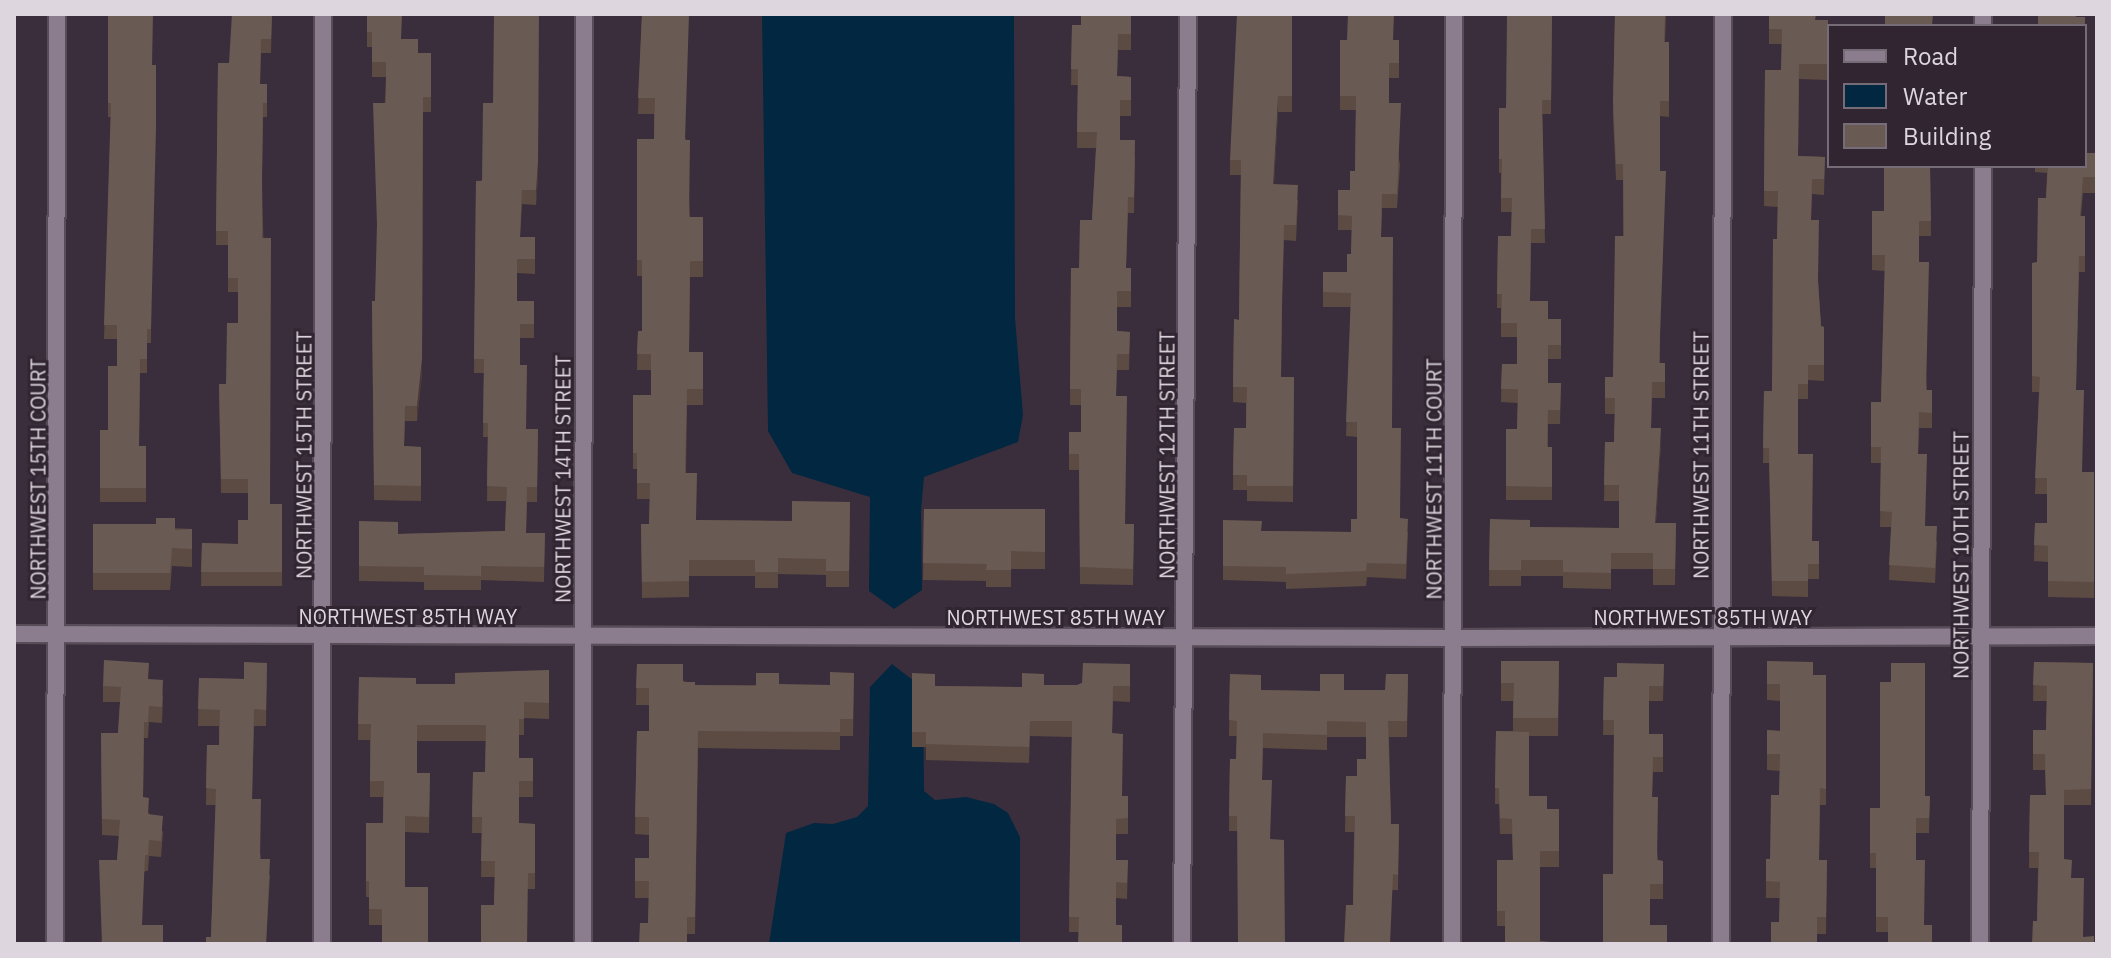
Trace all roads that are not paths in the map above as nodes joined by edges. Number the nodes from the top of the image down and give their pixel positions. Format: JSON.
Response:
{"nodes":[{"id":1,"x":57,"y":14,"type":"edge"},
{"id":2,"x":323,"y":14,"type":"edge"},
{"id":3,"x":584,"y":14,"type":"edge"},
{"id":4,"x":1188,"y":14,"type":"edge"},
{"id":5,"x":1454,"y":14,"type":"edge"},
{"id":6,"x":1723,"y":14,"type":"edge"},
{"id":7,"x":1983,"y":168,"type":"edge"},
{"id":8,"x":14,"y":634,"type":"edge"},
{"id":9,"x":58,"y":634,"type":"junction"},
{"id":10,"x":1720,"y":635,"type":"junction"},
{"id":11,"x":324,"y":636,"type":"junction"},
{"id":12,"x":2097,"y":636,"type":"edge"},
{"id":13,"x":583,"y":637,"type":"junction"},
{"id":14,"x":1186,"y":637,"type":"junction"},
{"id":15,"x":1981,"y":637,"type":"junction"},
{"id":16,"x":1454,"y":638,"type":"junction"},
{"id":17,"x":55,"y":944,"type":"edge"},
{"id":18,"x":322,"y":944,"type":"edge"},
{"id":19,"x":583,"y":944,"type":"edge"},
{"id":20,"x":1182,"y":944,"type":"edge"},
{"id":21,"x":1452,"y":944,"type":"edge"},
{"id":22,"x":1721,"y":944,"type":"edge"},
{"id":23,"x":1980,"y":944,"type":"edge"}],
"edges":[{"from":1,"to":9,"type":"street","name":"NORTHWEST 15TH COURT"},
{"from":2,"to":11,"type":"street","name":"NORTHWEST 15TH STREET"},
{"from":3,"to":13,"type":"street","name":"NORTHWEST 14TH STREET"},
{"from":4,"to":14,"type":"street","name":"NORTHWEST 12TH STREET"},
{"from":5,"to":16,"type":"street","name":"NORTHWEST 11TH COURT"},
{"from":6,"to":10,"type":"street","name":"NORTHWEST 11TH STREET"},
{"from":7,"to":15,"type":"street","name":"NORTHWEST 10TH STREET"},
{"from":8,"to":9,"type":"street","name":"NORTHWEST 85TH WAY"},
{"from":9,"to":11,"type":"street","name":"NORTHWEST 85TH WAY"},
{"from":9,"to":17,"type":"street","name":"NORTHWEST 15TH COURT"},
{"from":10,"to":15,"type":"street","name":"NORTHWEST 85TH WAY"},
{"from":10,"to":16,"type":"street","name":"NORTHWEST 85TH WAY"},
{"from":10,"to":22,"type":"street","name":"NORTHWEST 11TH STREET"},
{"from":11,"to":13,"type":"street","name":"NORTHWEST 85TH WAY"},
{"from":11,"to":18,"type":"street","name":"NORTHWEST 15TH STREET"},
{"from":12,"to":15,"type":"street","name":"NORTHWEST 85TH WAY"},
{"from":13,"to":14,"type":"street","name":"NORTHWEST 85TH WAY"},
{"from":13,"to":19,"type":"street","name":"NORTHWEST 14TH STREET"},
{"from":14,"to":16,"type":"street","name":"NORTHWEST 85TH WAY"},
{"from":14,"to":20,"type":"street","name":"NORTHWEST 12TH STREET"},
{"from":15,"to":23,"type":"street","name":"NORTHWEST 10TH STREET"},
{"from":16,"to":21,"type":"street","name":"NORTHWEST 11TH COURT"}]}
